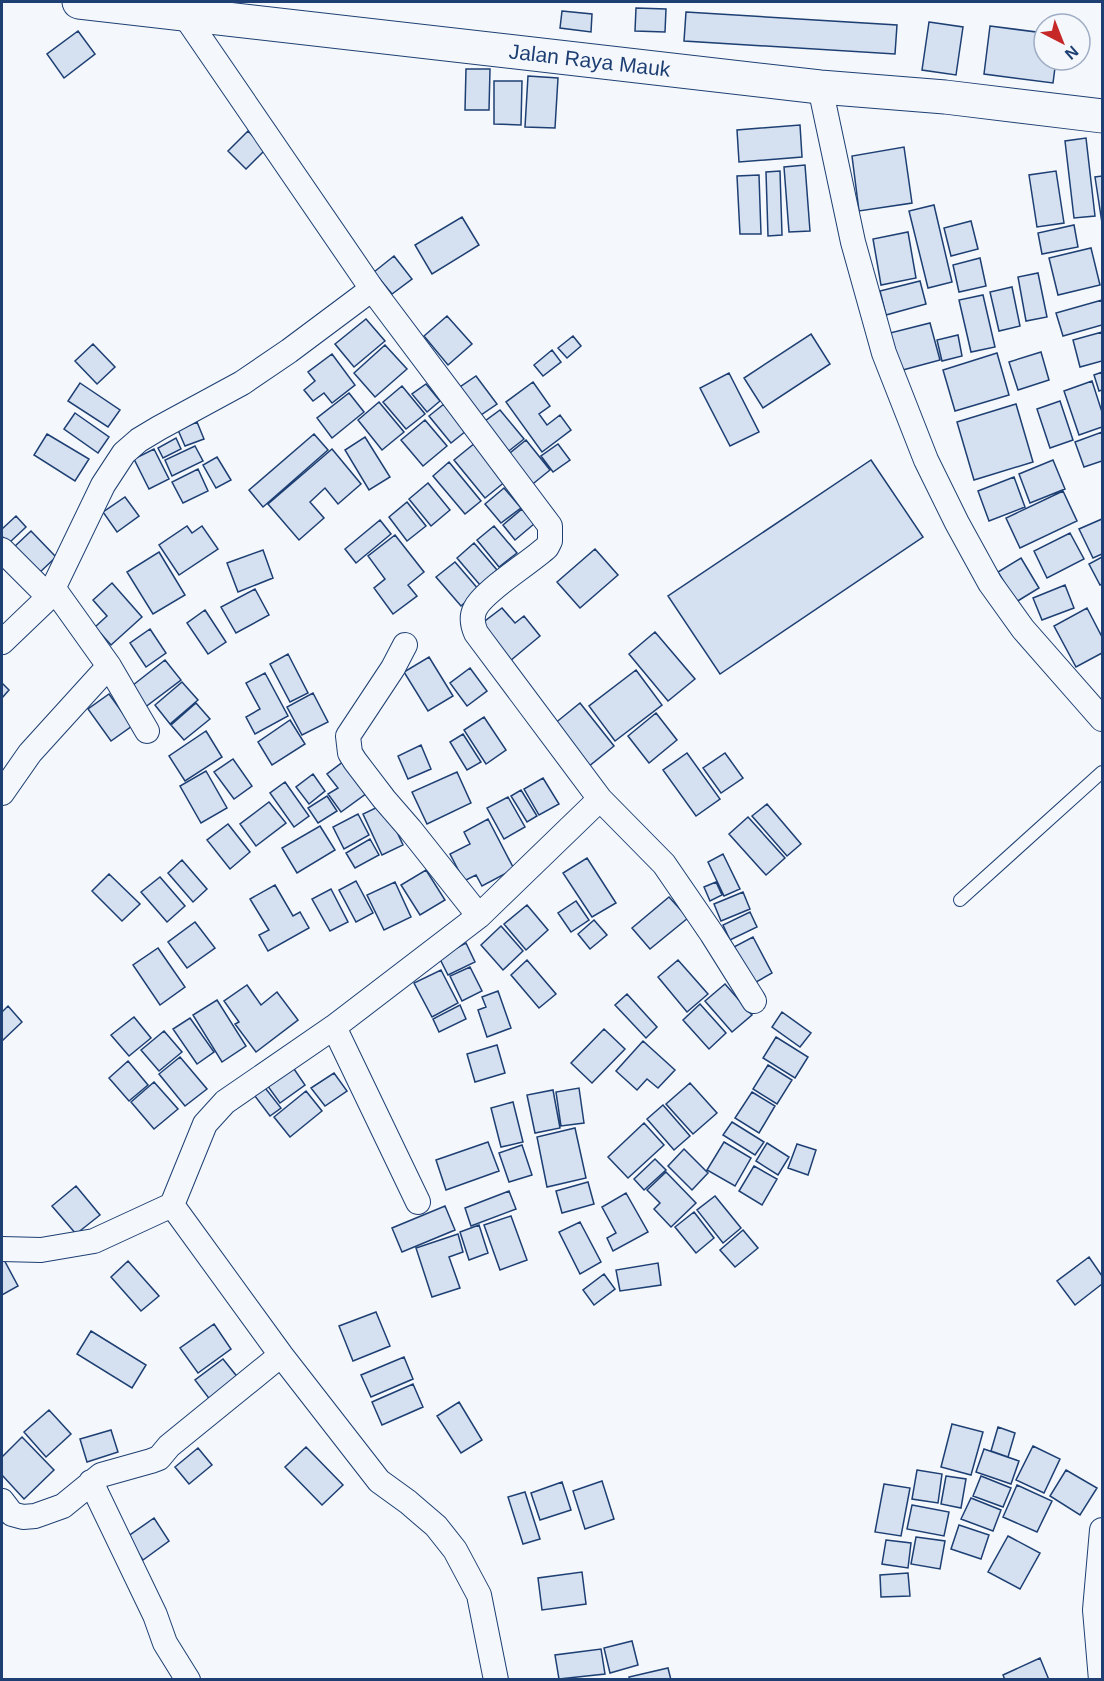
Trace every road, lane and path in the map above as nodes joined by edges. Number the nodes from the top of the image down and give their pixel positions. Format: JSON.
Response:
{"nodes":[{"id":1,"x":79,"y":2,"type":"edge"},
{"id":2,"x":170,"y":8,"type":"edge"},
{"id":3,"x":820,"y":87,"type":"junction"},
{"id":4,"x":1102,"y":116,"type":"edge"},
{"id":5,"x":372,"y":289,"type":"junction"},
{"id":6,"x":2,"y":550,"type":"edge"},
{"id":7,"x":52,"y":593,"type":"junction"},
{"id":8,"x":2,"y":642,"type":"edge"},
{"id":9,"x":405,"y":645,"type":"dead end"},
{"id":10,"x":109,"y":666,"type":"junction"},
{"id":11,"x":1102,"y":719,"type":"edge"},
{"id":12,"x":147,"y":731,"type":"dead end"},
{"id":13,"x":1102,"y":772,"type":"edge"},
{"id":14,"x":2,"y":793,"type":"edge"},
{"id":15,"x":600,"y":799,"type":"junction"},
{"id":16,"x":960,"y":900,"type":"dead end"},
{"id":17,"x":479,"y":916,"type":"junction"},
{"id":18,"x":754,"y":1001,"type":"dead end"},
{"id":19,"x":334,"y":1027,"type":"junction"},
{"id":20,"x":418,"y":1202,"type":"dead end"},
{"id":21,"x":172,"y":1205,"type":"junction"},
{"id":22,"x":2,"y":1250,"type":"edge"},
{"id":23,"x":281,"y":1355,"type":"junction"},
{"id":24,"x":91,"y":1482,"type":"junction"},
{"id":25,"x":2,"y":1501,"type":"edge"},
{"id":26,"x":1102,"y":1530,"type":"edge"},
{"id":27,"x":188,"y":1680,"type":"edge"},
{"id":28,"x":496,"y":1680,"type":"edge"},
{"id":29,"x":1101,"y":1680,"type":"edge"}],
"edges":[{"from":1,"to":2,"type":"main road","name":"Jalan Raya Mauk"},
{"from":2,"to":3,"type":"main road","name":"Jalan Raya Mauk"},
{"from":2,"to":5,"type":"street"},
{"from":3,"to":4,"type":"main road","name":"Jalan Raya Mauk"},
{"from":3,"to":11,"type":"street"},
{"from":5,"to":7,"type":"street"},
{"from":5,"to":15,"type":"street"},
{"from":6,"to":7,"type":"street"},
{"from":7,"to":8,"type":"street"},
{"from":7,"to":10,"type":"street"},
{"from":9,"to":17,"type":"street"},
{"from":10,"to":12,"type":"street"},
{"from":10,"to":14,"type":"street"},
{"from":13,"to":16,"type":"lane"},
{"from":15,"to":17,"type":"street"},
{"from":15,"to":18,"type":"street"},
{"from":17,"to":19,"type":"street"},
{"from":19,"to":20,"type":"street"},
{"from":19,"to":21,"type":"street"},
{"from":21,"to":22,"type":"street"},
{"from":21,"to":23,"type":"street"},
{"from":23,"to":24,"type":"street"},
{"from":23,"to":28,"type":"street"},
{"from":24,"to":25,"type":"street"},
{"from":24,"to":27,"type":"street"},
{"from":26,"to":29,"type":"street"}]}
